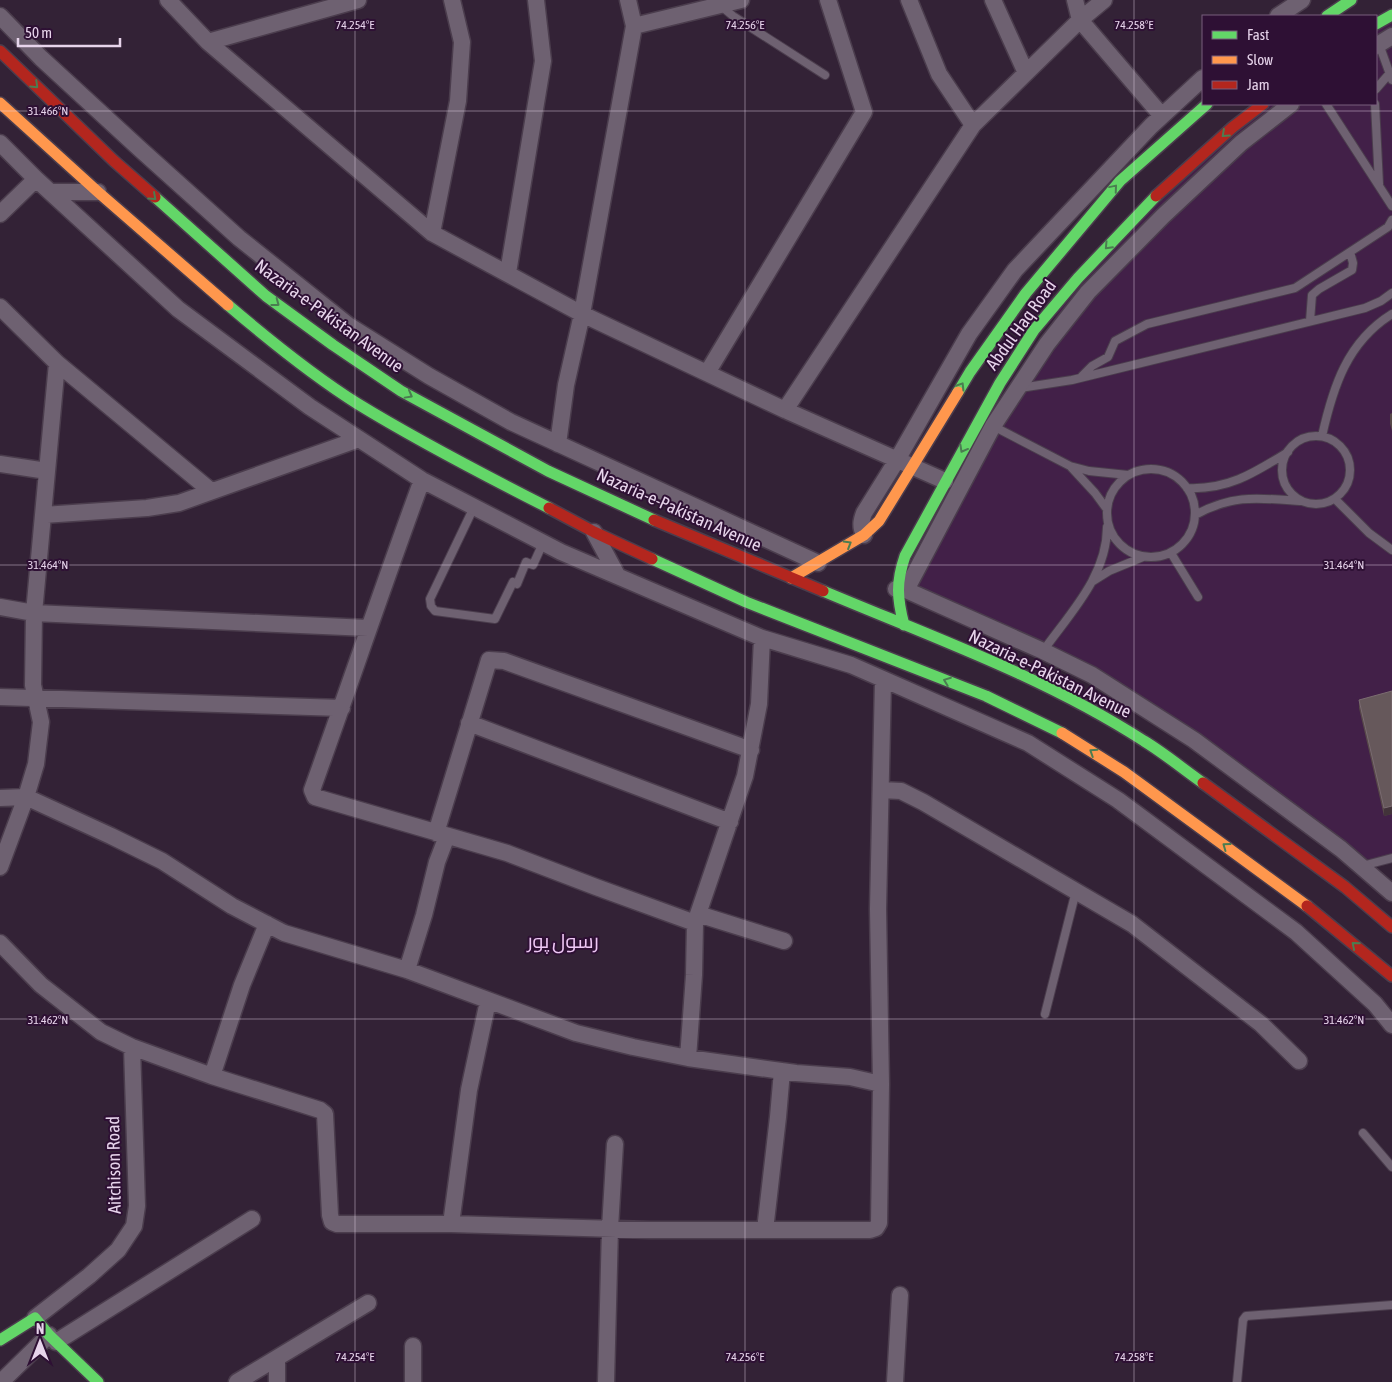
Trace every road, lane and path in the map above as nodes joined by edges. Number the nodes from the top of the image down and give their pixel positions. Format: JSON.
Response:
{"nodes":[{"id":1,"x":168,"y":0,"type":"edge"},
{"id":2,"x":358,"y":0,"type":"edge"},
{"id":3,"x":452,"y":0,"type":"edge"},
{"id":4,"x":536,"y":0,"type":"edge"},
{"id":5,"x":628,"y":0,"type":"edge"},
{"id":6,"x":741,"y":0,"type":"edge"},
{"id":7,"x":828,"y":0,"type":"edge"},
{"id":8,"x":909,"y":0,"type":"edge"},
{"id":9,"x":993,"y":0,"type":"edge"},
{"id":10,"x":1075,"y":0,"type":"edge"},
{"id":11,"x":1104,"y":0,"type":"edge"},
{"id":12,"x":1302,"y":0,"type":"edge"},
{"id":13,"x":1351,"y":0,"type":"edge"},
{"id":14,"x":720,"y":5,"type":"junction"},
{"id":15,"x":1280,"y":15,"type":"edge"},
{"id":16,"x":1328,"y":15,"type":"edge"},
{"id":17,"x":1392,"y":15,"type":"edge"},
{"id":18,"x":0,"y":16,"type":"edge"},
{"id":19,"x":1080,"y":20,"type":"junction"},
{"id":20,"x":1377,"y":23,"type":"edge"},
{"id":21,"x":634,"y":26,"type":"junction"},
{"id":22,"x":1381,"y":41,"type":"edge"},
{"id":23,"x":208,"y":42,"type":"junction"},
{"id":24,"x":0,"y":51,"type":"edge"},
{"id":25,"x":1026,"y":73,"type":"junction"},
{"id":26,"x":825,"y":75,"type":"dead end"},
{"id":27,"x":1391,"y":76,"type":"edge"},
{"id":28,"x":1202,"y":79,"type":"edge"},
{"id":29,"x":1377,"y":88,"type":"edge"},
{"id":30,"x":0,"y":103,"type":"edge"},
{"id":31,"x":1206,"y":105,"type":"edge"},
{"id":32,"x":1262,"y":105,"type":"edge"},
{"id":33,"x":1290,"y":105,"type":"edge"},
{"id":34,"x":1327,"y":105,"type":"edge"},
{"id":35,"x":1375,"y":105,"type":"edge"},
{"id":36,"x":1162,"y":116,"type":"junction"},
{"id":37,"x":973,"y":125,"type":"junction"},
{"id":38,"x":0,"y":143,"type":"edge"},
{"id":39,"x":36,"y":179,"type":"junction"},
{"id":40,"x":1379,"y":186,"type":"junction"},
{"id":41,"x":52,"y":192,"type":"junction"},
{"id":42,"x":98,"y":192,"type":"junction"},
{"id":43,"x":1392,"y":206,"type":"edge"},
{"id":44,"x":0,"y":214,"type":"edge"},
{"id":45,"x":1392,"y":220,"type":"edge"},
{"id":46,"x":432,"y":233,"type":"junction"},
{"id":47,"x":1350,"y":252,"type":"junction"},
{"id":48,"x":508,"y":273,"type":"junction"},
{"id":49,"x":1392,"y":293,"type":"edge"},
{"id":50,"x":1381,"y":301,"type":"junction"},
{"id":51,"x":0,"y":307,"type":"edge"},
{"id":52,"x":582,"y":314,"type":"junction"},
{"id":53,"x":1391,"y":314,"type":"edge"},
{"id":54,"x":1310,"y":321,"type":"junction"},
{"id":55,"x":348,"y":324,"type":"junction"},
{"id":56,"x":333,"y":345,"type":"junction"},
{"id":57,"x":58,"y":363,"type":"junction"},
{"id":58,"x":707,"y":373,"type":"junction"},
{"id":59,"x":1080,"y":378,"type":"junction"},
{"id":60,"x":1000,"y":383,"type":"junction"},
{"id":61,"x":1016,"y":389,"type":"junction"},
{"id":62,"x":785,"y":410,"type":"junction"},
{"id":63,"x":986,"y":422,"type":"junction"},
{"id":64,"x":1322,"y":436,"type":"junction"},
{"id":65,"x":359,"y":439,"type":"junction"},
{"id":66,"x":558,"y":444,"type":"junction"},
{"id":67,"x":1288,"y":452,"type":"junction"},
{"id":68,"x":905,"y":463,"type":"junction"},
{"id":69,"x":0,"y":464,"type":"edge"},
{"id":70,"x":1070,"y":466,"type":"junction"},
{"id":71,"x":47,"y":471,"type":"junction"},
{"id":72,"x":1128,"y":475,"type":"junction"},
{"id":73,"x":422,"y":480,"type":"junction"},
{"id":74,"x":945,"y":481,"type":"junction"},
{"id":75,"x":1187,"y":488,"type":"junction"},
{"id":76,"x":211,"y":492,"type":"junction"},
{"id":77,"x":1335,"y":500,"type":"junction"},
{"id":78,"x":1302,"y":502,"type":"junction"},
{"id":79,"x":474,"y":507,"type":"junction"},
{"id":80,"x":1106,"y":508,"type":"junction"},
{"id":81,"x":44,"y":515,"type":"junction"},
{"id":82,"x":1195,"y":515,"type":"junction"},
{"id":83,"x":1107,"y":524,"type":"junction"},
{"id":84,"x":594,"y":532,"type":"junction"},
{"id":85,"x":864,"y":535,"type":"joint"},
{"id":86,"x":543,"y":543,"type":"junction"},
{"id":87,"x":1392,"y":550,"type":"edge"},
{"id":88,"x":1171,"y":553,"type":"junction"},
{"id":89,"x":1143,"y":557,"type":"junction"},
{"id":90,"x":818,"y":563,"type":"junction"},
{"id":91,"x":617,"y":575,"type":"junction"},
{"id":92,"x":791,"y":578,"type":"junction"},
{"id":93,"x":1093,"y":580,"type":"junction"},
{"id":94,"x":901,"y":589,"type":"junction"},
{"id":95,"x":1198,"y":597,"type":"dead end"},
{"id":96,"x":0,"y":607,"type":"edge"},
{"id":97,"x":34,"y":613,"type":"junction"},
{"id":98,"x":904,"y":625,"type":"junction"},
{"id":99,"x":368,"y":628,"type":"junction"},
{"id":100,"x":762,"y":638,"type":"junction"},
{"id":101,"x":838,"y":639,"type":"junction"},
{"id":102,"x":1043,"y":651,"type":"junction"},
{"id":103,"x":830,"y":658,"type":"junction"},
{"id":104,"x":883,"y":680,"type":"junction"},
{"id":105,"x":0,"y":697,"type":"edge"},
{"id":106,"x":36,"y":698,"type":"junction"},
{"id":107,"x":342,"y":708,"type":"junction"},
{"id":108,"x":470,"y":723,"type":"junction"},
{"id":109,"x":751,"y":750,"type":"junction"},
{"id":110,"x":881,"y":790,"type":"junction"},
{"id":111,"x":26,"y":797,"type":"junction"},
{"id":112,"x":0,"y":798,"type":"edge"},
{"id":113,"x":730,"y":822,"type":"junction"},
{"id":114,"x":441,"y":834,"type":"junction"},
{"id":115,"x":1392,"y":858,"type":"edge"},
{"id":116,"x":1362,"y":866,"type":"junction"},
{"id":117,"x":0,"y":867,"type":"edge"},
{"id":118,"x":1076,"y":891,"type":"junction"},
{"id":119,"x":1392,"y":893,"type":"edge"},
{"id":120,"x":696,"y":918,"type":"junction"},
{"id":121,"x":267,"y":924,"type":"junction"},
{"id":122,"x":1392,"y":927,"type":"edge"},
{"id":123,"x":784,"y":941,"type":"dead end"},
{"id":124,"x":0,"y":943,"type":"edge"},
{"id":125,"x":407,"y":970,"type":"junction"},
{"id":126,"x":1392,"y":976,"type":"edge"},
{"id":127,"x":488,"y":1001,"type":"junction"},
{"id":128,"x":1045,"y":1014,"type":"dead end"},
{"id":129,"x":1392,"y":1025,"type":"edge"},
{"id":130,"x":132,"y":1047,"type":"junction"},
{"id":131,"x":688,"y":1058,"type":"junction"},
{"id":132,"x":1299,"y":1061,"type":"dead end"},
{"id":133,"x":782,"y":1071,"type":"junction"},
{"id":134,"x":212,"y":1076,"type":"junction"},
{"id":135,"x":881,"y":1084,"type":"junction"},
{"id":136,"x":1363,"y":1133,"type":"dead end"},
{"id":137,"x":615,"y":1144,"type":"dead end"},
{"id":138,"x":1392,"y":1167,"type":"edge"},
{"id":139,"x":252,"y":1220,"type":"dead end"},
{"id":140,"x":451,"y":1224,"type":"junction"},
{"id":141,"x":610,"y":1228,"type":"junction"},
{"id":142,"x":765,"y":1230,"type":"junction"},
{"id":143,"x":900,"y":1295,"type":"dead end"},
{"id":144,"x":368,"y":1303,"type":"dead end"},
{"id":145,"x":1392,"y":1305,"type":"edge"},
{"id":146,"x":35,"y":1318,"type":"junction"},
{"id":147,"x":53,"y":1339,"type":"junction"},
{"id":148,"x":0,"y":1340,"type":"edge"},
{"id":149,"x":413,"y":1346,"type":"dead end"},
{"id":150,"x":277,"y":1358,"type":"junction"},
{"id":151,"x":1,"y":1382,"type":"edge"},
{"id":152,"x":98,"y":1382,"type":"edge"},
{"id":153,"x":237,"y":1382,"type":"edge"},
{"id":154,"x":277,"y":1382,"type":"edge"},
{"id":155,"x":413,"y":1382,"type":"edge"},
{"id":156,"x":606,"y":1382,"type":"edge"},
{"id":157,"x":895,"y":1382,"type":"edge"},
{"id":158,"x":1237,"y":1382,"type":"edge"}],
"edges":[{"from":1,"to":23,"type":"street"},
{"from":2,"to":23,"type":"street"},
{"from":3,"to":46,"type":"street"},
{"from":4,"to":48,"type":"street"},
{"from":5,"to":21,"type":"street"},
{"from":6,"to":14,"type":"street"},
{"from":7,"to":58,"type":"street"},
{"from":8,"to":37,"type":"street"},
{"from":9,"to":25,"type":"street"},
{"from":10,"to":19,"type":"street"},
{"from":11,"to":19,"type":"street"},
{"from":12,"to":15,"type":"street"},
{"from":13,"to":16,"type":"main road"},
{"from":14,"to":21,"type":"street"},
{"from":14,"to":26,"type":"lane"},
{"from":17,"to":20,"type":"main road"},
{"from":18,"to":55,"type":"street"},
{"from":19,"to":25,"type":"street"},
{"from":19,"to":36,"type":"street"},
{"from":21,"to":52,"type":"street"},
{"from":22,"to":27,"type":"lane"},
{"from":23,"to":46,"type":"street"},
{"from":24,"to":56,"type":"main road","name":"Nazaria-e-Pakistan Avenue","one_way":true},
{"from":25,"to":37,"type":"street"},
{"from":27,"to":29,"type":"lane"},
{"from":28,"to":36,"type":"street"},
{"from":30,"to":42,"type":"main road"},
{"from":68,"to":31,"type":"main road","name":"Abdul Haq Road","one_way":true},
{"from":32,"to":60,"type":"main road","name":"Abdul Haq Road","one_way":true},
{"from":33,"to":61,"type":"street"},
{"from":34,"to":40,"type":"lane"},
{"from":35,"to":40,"type":"lane"},
{"from":36,"to":68,"type":"street"},
{"from":37,"to":62,"type":"street"},
{"from":38,"to":39,"type":"street"},
{"from":39,"to":41,"type":"street"},
{"from":39,"to":44,"type":"street"},
{"from":40,"to":43,"type":"lane"},
{"from":41,"to":42,"type":"street"},
{"from":41,"to":65,"type":"street"},
{"from":42,"to":84,"type":"main road"},
{"from":45,"to":47,"type":"lane"},
{"from":46,"to":48,"type":"street"},
{"from":47,"to":54,"type":"lane"},
{"from":47,"to":59,"type":"lane"},
{"from":48,"to":52,"type":"street"},
{"from":49,"to":50,"type":"lane"},
{"from":50,"to":53,"type":"lane"},
{"from":50,"to":54,"type":"lane"},
{"from":51,"to":57,"type":"street"},
{"from":52,"to":58,"type":"street"},
{"from":52,"to":66,"type":"street"},
{"from":53,"to":64,"type":"lane"},
{"from":54,"to":59,"type":"lane"},
{"from":55,"to":56,"type":"street"},
{"from":55,"to":66,"type":"street"},
{"from":56,"to":92,"type":"main road","name":"Nazaria-e-Pakistan Avenue","one_way":true},
{"from":57,"to":71,"type":"street"},
{"from":57,"to":76,"type":"street"},
{"from":58,"to":62,"type":"street"},
{"from":59,"to":61,"type":"lane"},
{"from":60,"to":61,"type":"street"},
{"from":60,"to":63,"type":"main road","name":"Abdul Haq Road"},
{"from":61,"to":63,"type":"street"},
{"from":62,"to":68,"type":"street"},
{"from":63,"to":70,"type":"lane"},
{"from":63,"to":74,"type":"main road","name":"Abdul Haq Road","one_way":true},
{"from":63,"to":94,"type":"street"},
{"from":64,"to":67,"type":"lane"},
{"from":64,"to":77,"type":"lane"},
{"from":65,"to":73,"type":"street"},
{"from":65,"to":76,"type":"street"},
{"from":66,"to":90,"type":"street"},
{"from":67,"to":75,"type":"lane"},
{"from":67,"to":78,"type":"lane"},
{"from":68,"to":74,"type":"street"},
{"from":68,"to":85,"type":"street"},
{"from":69,"to":71,"type":"street"},
{"from":70,"to":72,"type":"lane"},
{"from":70,"to":80,"type":"lane"},
{"from":71,"to":81,"type":"street"},
{"from":72,"to":75,"type":"lane"},
{"from":72,"to":80,"type":"lane"},
{"from":73,"to":79,"type":"street"},
{"from":73,"to":99,"type":"street"},
{"from":74,"to":94,"type":"main road","name":"Abdul Haq Road"},
{"from":75,"to":82,"type":"lane"},
{"from":76,"to":81,"type":"street"},
{"from":77,"to":78,"type":"lane"},
{"from":77,"to":87,"type":"lane"},
{"from":78,"to":82,"type":"lane"},
{"from":79,"to":86,"type":"street"},
{"from":79,"to":86,"type":"lane"},
{"from":80,"to":83,"type":"lane"},
{"from":81,"to":97,"type":"street"},
{"from":82,"to":88,"type":"lane"},
{"from":83,"to":89,"type":"lane"},
{"from":83,"to":93,"type":"lane"},
{"from":84,"to":91,"type":"street"},
{"from":84,"to":101,"type":"main road"},
{"from":90,"to":85,"type":"main road","one_way":true},
{"from":86,"to":91,"type":"street"},
{"from":88,"to":89,"type":"lane"},
{"from":88,"to":95,"type":"lane"},
{"from":89,"to":93,"type":"lane"},
{"from":90,"to":92,"type":"main road"},
{"from":91,"to":100,"type":"street"},
{"from":92,"to":98,"type":"main road","name":"Nazaria-e-Pakistan Avenue"},
{"from":93,"to":102,"type":"lane"},
{"from":94,"to":98,"type":"main road","name":"Abdul Haq Road"},
{"from":94,"to":102,"type":"street"},
{"from":96,"to":97,"type":"street"},
{"from":97,"to":99,"type":"street"},
{"from":97,"to":106,"type":"street"},
{"from":98,"to":122,"type":"main road","name":"Nazaria-e-Pakistan Avenue"},
{"from":99,"to":107,"type":"street"},
{"from":100,"to":103,"type":"street"},
{"from":100,"to":109,"type":"street"},
{"from":101,"to":103,"type":"street"},
{"from":126,"to":101,"type":"main road","one_way":true},
{"from":102,"to":116,"type":"street"},
{"from":103,"to":104,"type":"street"},
{"from":104,"to":110,"type":"street"},
{"from":104,"to":129,"type":"street"},
{"from":105,"to":106,"type":"street"},
{"from":106,"to":107,"type":"street"},
{"from":106,"to":111,"type":"street"},
{"from":107,"to":114,"type":"street"},
{"from":108,"to":109,"type":"street"},
{"from":108,"to":113,"type":"street"},
{"from":108,"to":114,"type":"street"},
{"from":109,"to":113,"type":"street"},
{"from":110,"to":118,"type":"street"},
{"from":110,"to":135,"type":"street"},
{"from":111,"to":112,"type":"street"},
{"from":111,"to":117,"type":"street"},
{"from":111,"to":121,"type":"street"},
{"from":113,"to":120,"type":"street"},
{"from":114,"to":120,"type":"street"},
{"from":114,"to":125,"type":"street"},
{"from":115,"to":116,"type":"lane"},
{"from":116,"to":119,"type":"street"},
{"from":118,"to":128,"type":"lane"},
{"from":118,"to":132,"type":"street"},
{"from":120,"to":123,"type":"street"},
{"from":120,"to":131,"type":"street"},
{"from":121,"to":125,"type":"street"},
{"from":121,"to":134,"type":"street"},
{"from":124,"to":130,"type":"street"},
{"from":125,"to":127,"type":"street"},
{"from":127,"to":131,"type":"street"},
{"from":127,"to":140,"type":"street"},
{"from":130,"to":134,"type":"street"},
{"from":130,"to":146,"type":"street","name":"Aitchison Road"},
{"from":131,"to":133,"type":"street"},
{"from":133,"to":135,"type":"street"},
{"from":133,"to":142,"type":"street"},
{"from":134,"to":140,"type":"street"},
{"from":135,"to":142,"type":"street"},
{"from":136,"to":138,"type":"lane"},
{"from":137,"to":141,"type":"street"},
{"from":139,"to":147,"type":"street"},
{"from":140,"to":141,"type":"street"},
{"from":141,"to":142,"type":"street"},
{"from":141,"to":156,"type":"street"},
{"from":143,"to":157,"type":"street"},
{"from":144,"to":150,"type":"street"},
{"from":145,"to":158,"type":"lane"},
{"from":146,"to":147,"type":"main road"},
{"from":146,"to":148,"type":"main road","name":"Aitchison Road"},
{"from":147,"to":151,"type":"street"},
{"from":147,"to":152,"type":"main road"},
{"from":149,"to":155,"type":"street"},
{"from":150,"to":153,"type":"street"},
{"from":150,"to":154,"type":"street"}]}
